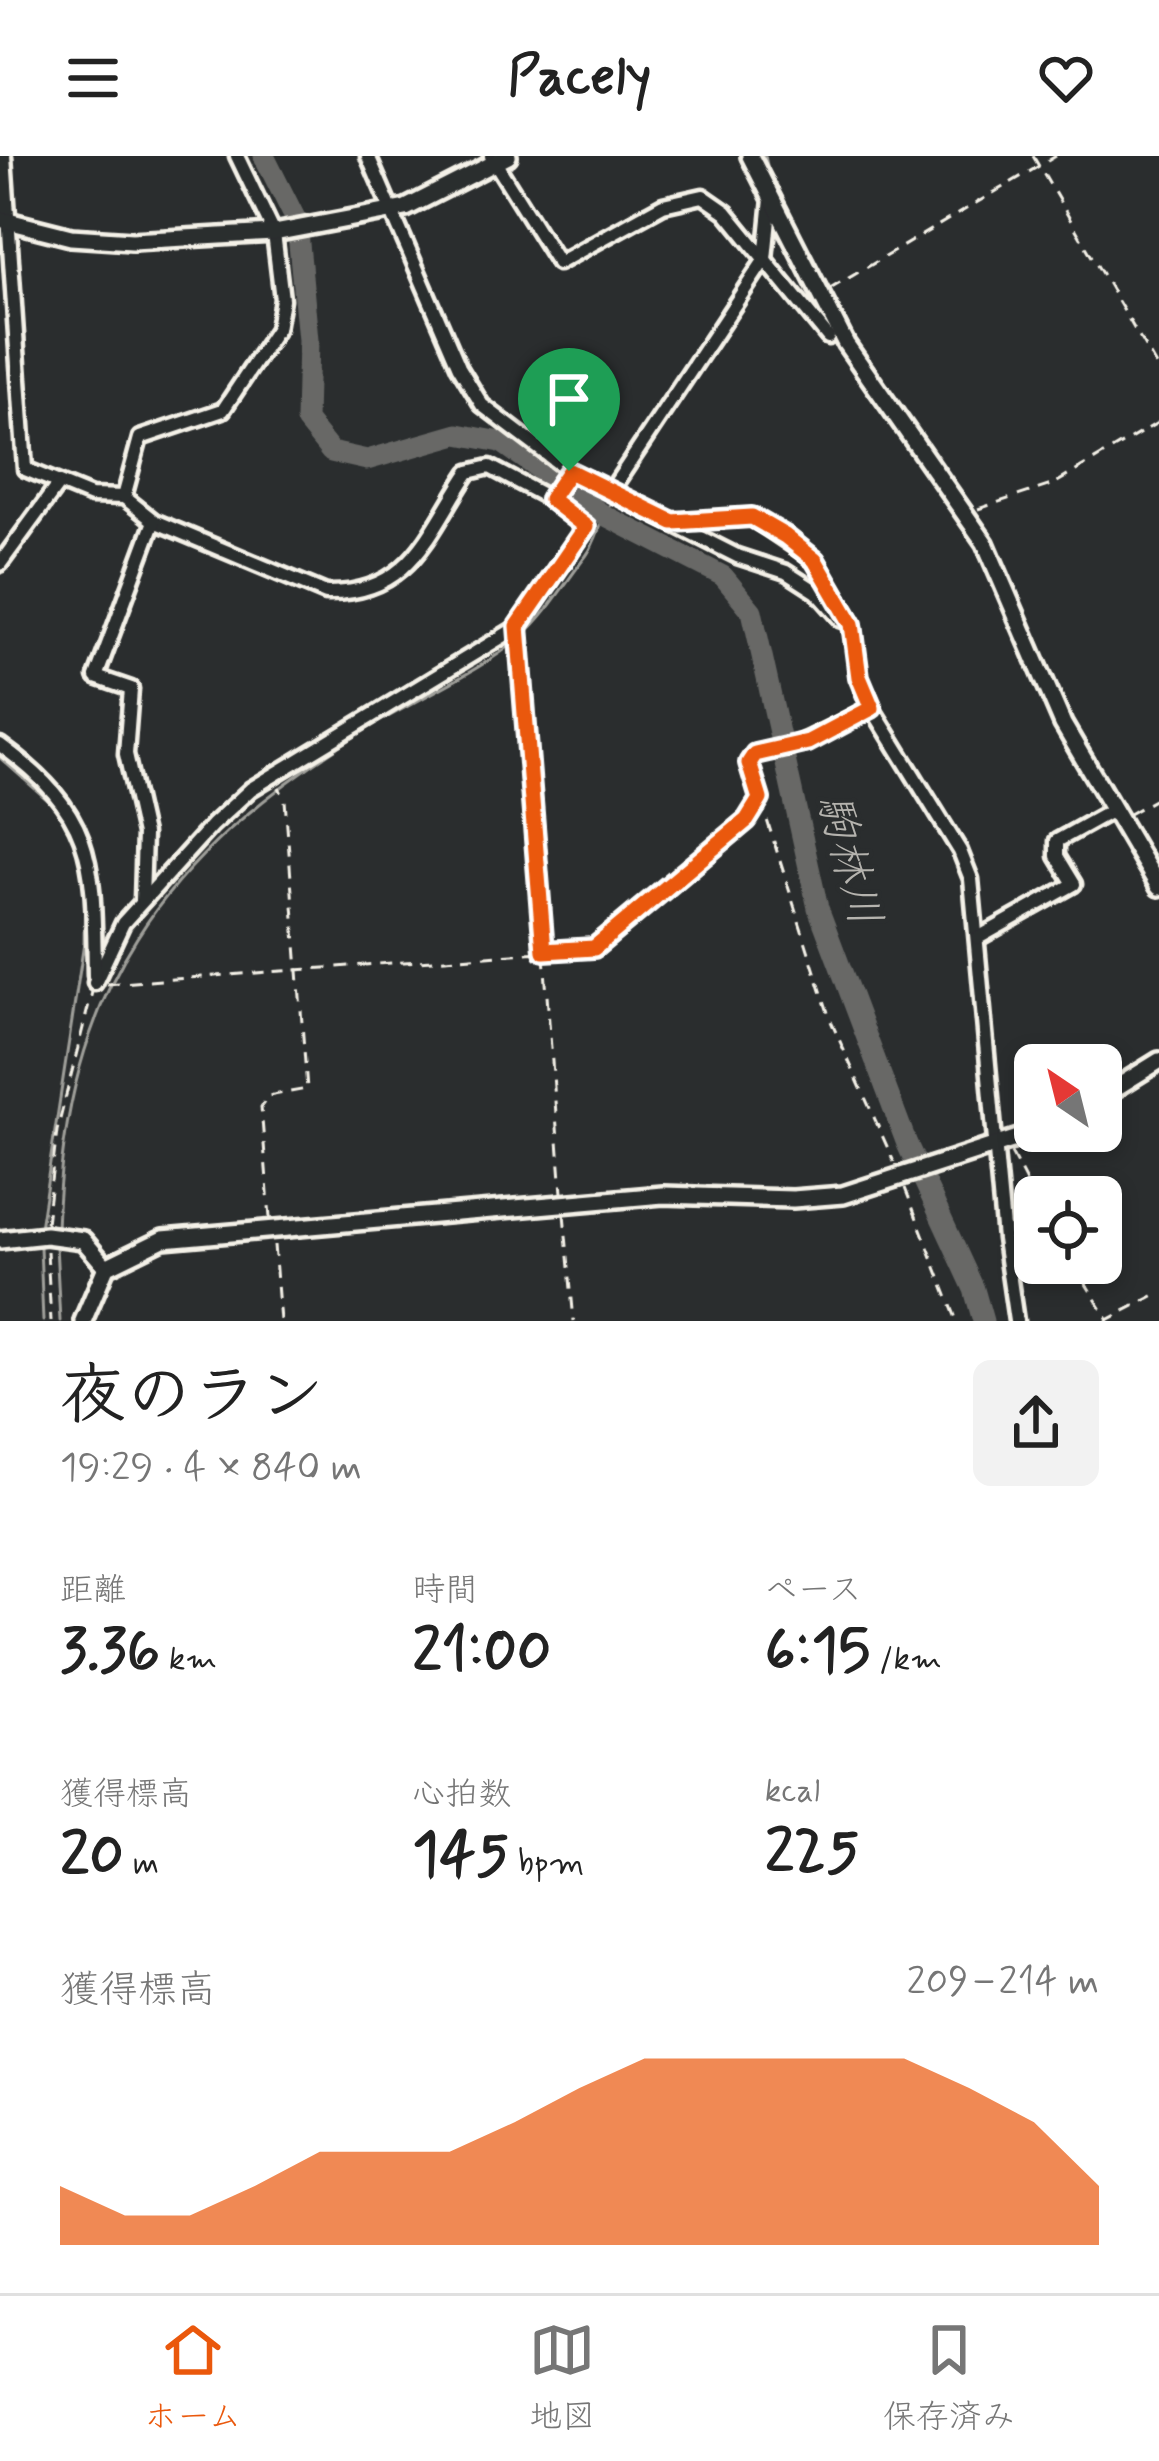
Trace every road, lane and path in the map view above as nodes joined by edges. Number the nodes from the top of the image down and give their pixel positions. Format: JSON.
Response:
{"nodes":[{"id":1,"x":4,"y":156,"type":"edge"},
{"id":2,"x":237,"y":156,"type":"edge"},
{"id":3,"x":368,"y":156,"type":"edge"},
{"id":4,"x":750,"y":156,"type":"edge"},
{"id":5,"x":1033,"y":156,"type":"edge"},
{"id":6,"x":1056,"y":156,"type":"edge"},
{"id":7,"x":497,"y":158,"type":"edge"},
{"id":8,"x":1038,"y":165,"type":"junction"},
{"id":9,"x":771,"y":198,"type":"junction"},
{"id":10,"x":390,"y":213,"type":"junction"},
{"id":11,"x":4,"y":219,"type":"edge"},
{"id":12,"x":278,"y":232,"type":"junction"},
{"id":13,"x":4,"y":249,"type":"edge"},
{"id":14,"x":764,"y":259,"type":"junction"},
{"id":15,"x":811,"y":276,"type":"junction"},
{"id":16,"x":783,"y":282,"type":"junction"},
{"id":17,"x":822,"y":293,"type":"junction"},
{"id":18,"x":828,"y":337,"type":"dead end"},
{"id":19,"x":1159,"y":371,"type":"edge"},
{"id":20,"x":1159,"y":422,"type":"edge"},
{"id":21,"x":569,"y":471,"type":"junction"},
{"id":22,"x":57,"y":486,"type":"junction"},
{"id":23,"x":610,"y":492,"type":"junction"},
{"id":24,"x":124,"y":497,"type":"junction"},
{"id":25,"x":550,"y":499,"type":"junction"},
{"id":26,"x":967,"y":513,"type":"junction"},
{"id":27,"x":154,"y":521,"type":"junction"},
{"id":28,"x":673,"y":522,"type":"junction"},
{"id":29,"x":0,"y":564,"type":"edge"},
{"id":30,"x":518,"y":626,"type":"junction"},
{"id":31,"x":855,"y":649,"type":"junction"},
{"id":32,"x":872,"y":708,"type":"junction"},
{"id":33,"x":0,"y":746,"type":"edge"},
{"id":34,"x":789,"y":748,"type":"joint"},
{"id":35,"x":276,"y":783,"type":"dead end"},
{"id":36,"x":1159,"y":797,"type":"edge"},
{"id":37,"x":760,"y":799,"type":"junction"},
{"id":38,"x":1121,"y":820,"type":"junction"},
{"id":39,"x":1159,"y":887,"type":"edge"},
{"id":40,"x":142,"y":901,"type":"junction"},
{"id":41,"x":978,"y":938,"type":"junction"},
{"id":42,"x":544,"y":951,"type":"junction"},
{"id":43,"x":297,"y":971,"type":"junction"},
{"id":44,"x":95,"y":983,"type":"junction"},
{"id":45,"x":1159,"y":1061,"type":"edge"},
{"id":46,"x":1122,"y":1083,"type":"edge"},
{"id":47,"x":1014,"y":1141,"type":"edge"},
{"id":48,"x":1000,"y":1146,"type":"junction"},
{"id":49,"x":1020,"y":1176,"type":"edge"},
{"id":50,"x":903,"y":1179,"type":"junction"},
{"id":51,"x":563,"y":1205,"type":"junction"},
{"id":52,"x":274,"y":1228,"type":"junction"},
{"id":53,"x":46,"y":1235,"type":"junction"},
{"id":54,"x":0,"y":1240,"type":"edge"},
{"id":55,"x":106,"y":1267,"type":"junction"},
{"id":56,"x":1086,"y":1284,"type":"edge"},
{"id":57,"x":1159,"y":1293,"type":"edge"},
{"id":58,"x":51,"y":1321,"type":"edge"},
{"id":59,"x":83,"y":1321,"type":"edge"},
{"id":60,"x":280,"y":1321,"type":"edge"},
{"id":61,"x":574,"y":1321,"type":"edge"},
{"id":62,"x":957,"y":1321,"type":"edge"},
{"id":63,"x":1016,"y":1321,"type":"edge"},
{"id":64,"x":1108,"y":1321,"type":"edge"}],
"edges":[{"from":1,"to":11,"type":"street"},
{"from":2,"to":12,"type":"street"},
{"from":3,"to":10,"type":"street"},
{"from":4,"to":9,"type":"street"},
{"from":5,"to":8,"type":"path"},
{"from":6,"to":8,"type":"path"},
{"from":7,"to":10,"type":"street"},
{"from":7,"to":14,"type":"street"},
{"from":8,"to":17,"type":"path"},
{"from":8,"to":19,"type":"path"},
{"from":9,"to":14,"type":"street"},
{"from":9,"to":15,"type":"street"},
{"from":10,"to":12,"type":"street"},
{"from":10,"to":21,"type":"street"},
{"from":11,"to":12,"type":"street"},
{"from":11,"to":13,"type":"street"},
{"from":12,"to":24,"type":"street"},
{"from":13,"to":22,"type":"street"},
{"from":14,"to":16,"type":"street"},
{"from":14,"to":23,"type":"street"},
{"from":15,"to":16,"type":"street"},
{"from":15,"to":17,"type":"street"},
{"from":16,"to":18,"type":"street"},
{"from":17,"to":26,"type":"street"},
{"from":20,"to":26,"type":"path"},
{"from":21,"to":23,"type":"street"},
{"from":21,"to":25,"type":"street"},
{"from":22,"to":24,"type":"street"},
{"from":22,"to":29,"type":"street"},
{"from":23,"to":28,"type":"street"},
{"from":24,"to":27,"type":"street"},
{"from":25,"to":27,"type":"street"},
{"from":25,"to":30,"type":"street"},
{"from":26,"to":38,"type":"street"},
{"from":27,"to":40,"type":"street"},
{"from":28,"to":31,"type":"street"},
{"from":28,"to":31,"type":"street"},
{"from":30,"to":40,"type":"street"},
{"from":30,"to":42,"type":"path"},
{"from":31,"to":32,"type":"street"},
{"from":32,"to":34,"type":"street"},
{"from":32,"to":41,"type":"street"},
{"from":33,"to":44,"type":"street"},
{"from":34,"to":37,"type":"path"},
{"from":35,"to":43,"type":"path"},
{"from":36,"to":38,"type":"path"},
{"from":37,"to":42,"type":"path"},
{"from":37,"to":50,"type":"path"},
{"from":38,"to":39,"type":"street"},
{"from":38,"to":41,"type":"street"},
{"from":40,"to":44,"type":"street"},
{"from":41,"to":48,"type":"street"},
{"from":42,"to":43,"type":"path"},
{"from":42,"to":51,"type":"path"},
{"from":43,"to":44,"type":"path"},
{"from":43,"to":52,"type":"path"},
{"from":44,"to":53,"type":"path"},
{"from":45,"to":46,"type":"street"},
{"from":47,"to":48,"type":"street"},
{"from":48,"to":49,"type":"path"},
{"from":48,"to":50,"type":"street"},
{"from":48,"to":63,"type":"street"},
{"from":50,"to":51,"type":"street"},
{"from":50,"to":62,"type":"path"},
{"from":51,"to":52,"type":"street"},
{"from":51,"to":61,"type":"path"},
{"from":52,"to":55,"type":"street"},
{"from":52,"to":60,"type":"path"},
{"from":53,"to":54,"type":"street"},
{"from":53,"to":55,"type":"street"},
{"from":53,"to":58,"type":"path"},
{"from":55,"to":59,"type":"street"},
{"from":56,"to":64,"type":"path"},
{"from":57,"to":64,"type":"path"}]}
